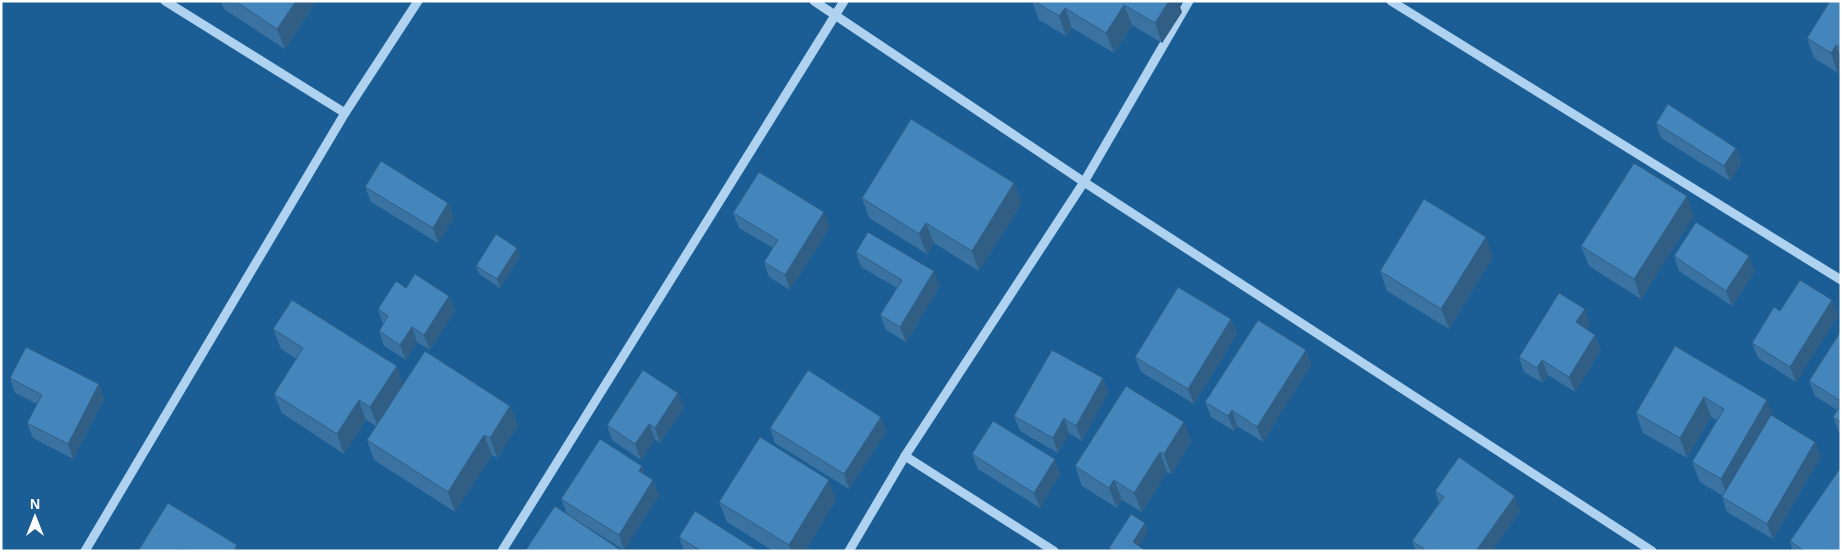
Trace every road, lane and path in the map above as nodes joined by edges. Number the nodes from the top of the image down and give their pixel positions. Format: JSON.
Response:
{"nodes":[{"id":1,"x":165,"y":1,"type":"edge"},
{"id":2,"x":418,"y":1,"type":"edge"},
{"id":3,"x":814,"y":1,"type":"edge"},
{"id":4,"x":844,"y":1,"type":"edge"},
{"id":5,"x":1189,"y":1,"type":"edge"},
{"id":6,"x":1391,"y":1,"type":"edge"},
{"id":7,"x":835,"y":15,"type":"junction"},
{"id":8,"x":345,"y":113,"type":"junction"},
{"id":9,"x":1084,"y":182,"type":"junction"},
{"id":10,"x":1841,"y":280,"type":"edge"},
{"id":11,"x":904,"y":456,"type":"junction"},
{"id":12,"x":85,"y":551,"type":"edge"},
{"id":13,"x":502,"y":551,"type":"edge"},
{"id":14,"x":848,"y":551,"type":"edge"},
{"id":15,"x":1054,"y":551,"type":"edge"},
{"id":16,"x":1652,"y":551,"type":"edge"}],
"edges":[{"from":1,"to":8,"type":"street"},
{"from":2,"to":8,"type":"street"},
{"from":3,"to":7,"type":"street"},
{"from":4,"to":7,"type":"street"},
{"from":5,"to":9,"type":"street"},
{"from":6,"to":10,"type":"street"},
{"from":7,"to":9,"type":"street"},
{"from":7,"to":13,"type":"street"},
{"from":8,"to":12,"type":"street"},
{"from":9,"to":11,"type":"street"},
{"from":9,"to":16,"type":"street"},
{"from":11,"to":14,"type":"street"},
{"from":11,"to":15,"type":"street"}]}
